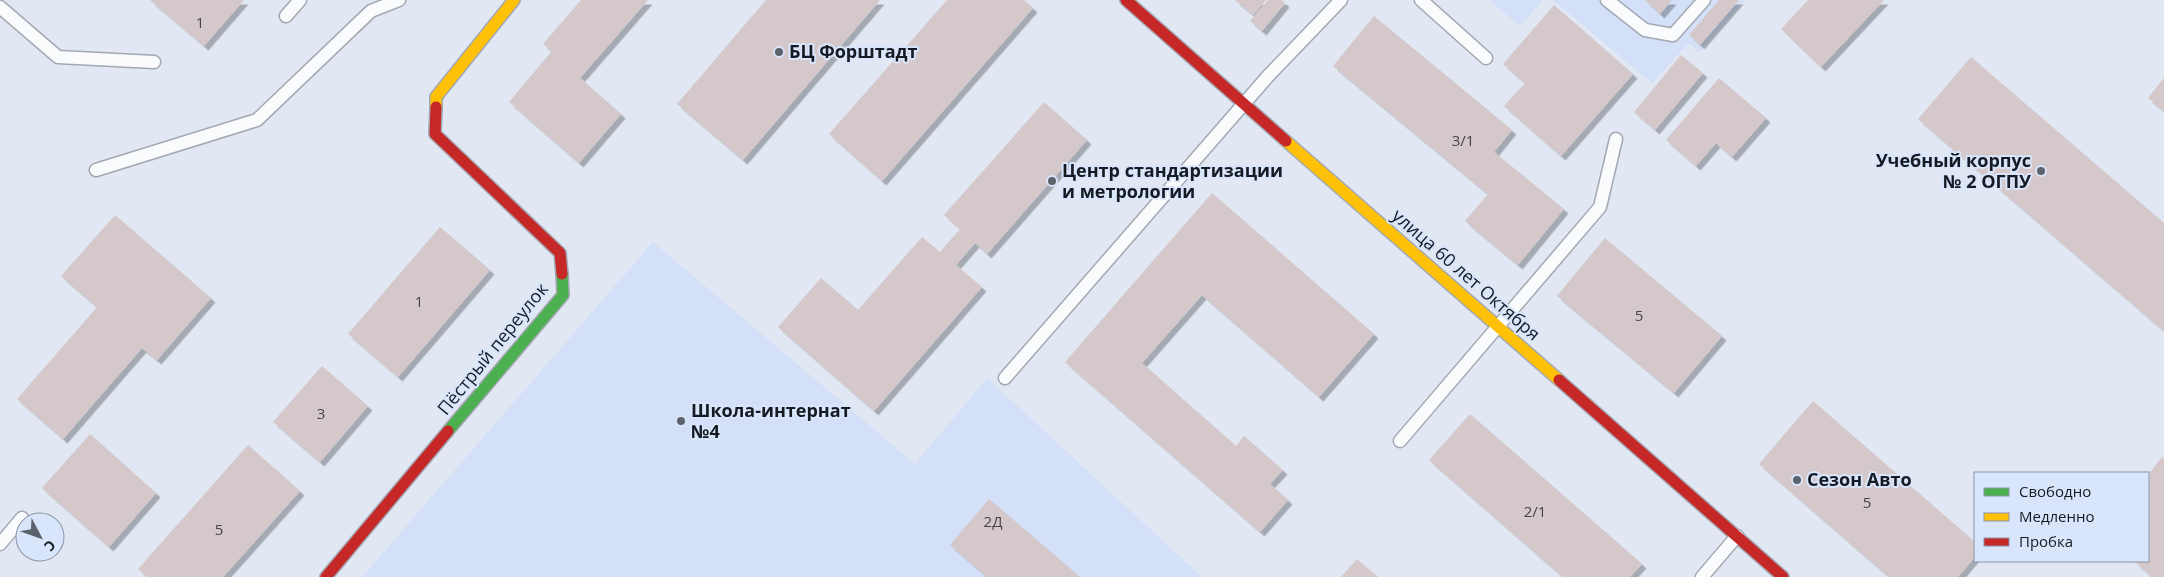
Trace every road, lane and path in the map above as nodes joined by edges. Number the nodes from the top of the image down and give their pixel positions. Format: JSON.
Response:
{"nodes":[{"id":1,"x":300,"y":0,"type":"edge"},
{"id":2,"x":399,"y":0,"type":"edge"},
{"id":3,"x":514,"y":0,"type":"edge"},
{"id":4,"x":1126,"y":0,"type":"edge"},
{"id":5,"x":1341,"y":0,"type":"edge"},
{"id":6,"x":1421,"y":0,"type":"edge"},
{"id":7,"x":1607,"y":0,"type":"edge"},
{"id":8,"x":1704,"y":0,"type":"edge"},
{"id":9,"x":0,"y":7,"type":"edge"},
{"id":10,"x":286,"y":16,"type":"dead end"},
{"id":11,"x":1486,"y":58,"type":"dead end"},
{"id":12,"x":154,"y":62,"type":"dead end"},
{"id":13,"x":1245,"y":104,"type":"junction"},
{"id":14,"x":1616,"y":139,"type":"dead end"},
{"id":15,"x":96,"y":170,"type":"dead end"},
{"id":16,"x":1498,"y":326,"type":"junction"},
{"id":17,"x":1005,"y":378,"type":"dead end"},
{"id":18,"x":1400,"y":441,"type":"dead end"},
{"id":19,"x":15,"y":526,"type":"edge"},
{"id":20,"x":1737,"y":536,"type":"junction"},
{"id":21,"x":0,"y":544,"type":"edge"},
{"id":22,"x":326,"y":577,"type":"edge"},
{"id":23,"x":1702,"y":577,"type":"edge"},
{"id":24,"x":1783,"y":577,"type":"edge"}],
"edges":[{"from":1,"to":10,"type":"lane"},
{"from":2,"to":15,"type":"lane"},
{"from":3,"to":22,"type":"street","name":"Пёстрый переулок"},
{"from":4,"to":13,"type":"street","name":"улица 60 лет Октября"},
{"from":5,"to":13,"type":"lane"},
{"from":6,"to":11,"type":"lane"},
{"from":7,"to":8,"type":"lane"},
{"from":9,"to":12,"type":"lane"},
{"from":13,"to":16,"type":"street","name":"улица 60 лет Октября"},
{"from":13,"to":17,"type":"lane"},
{"from":14,"to":16,"type":"lane"},
{"from":16,"to":18,"type":"lane"},
{"from":16,"to":20,"type":"street","name":"улица 60 лет Октября"},
{"from":19,"to":21,"type":"lane"},
{"from":20,"to":23,"type":"lane"},
{"from":20,"to":24,"type":"street","name":"улица 60 лет Октября"}]}
